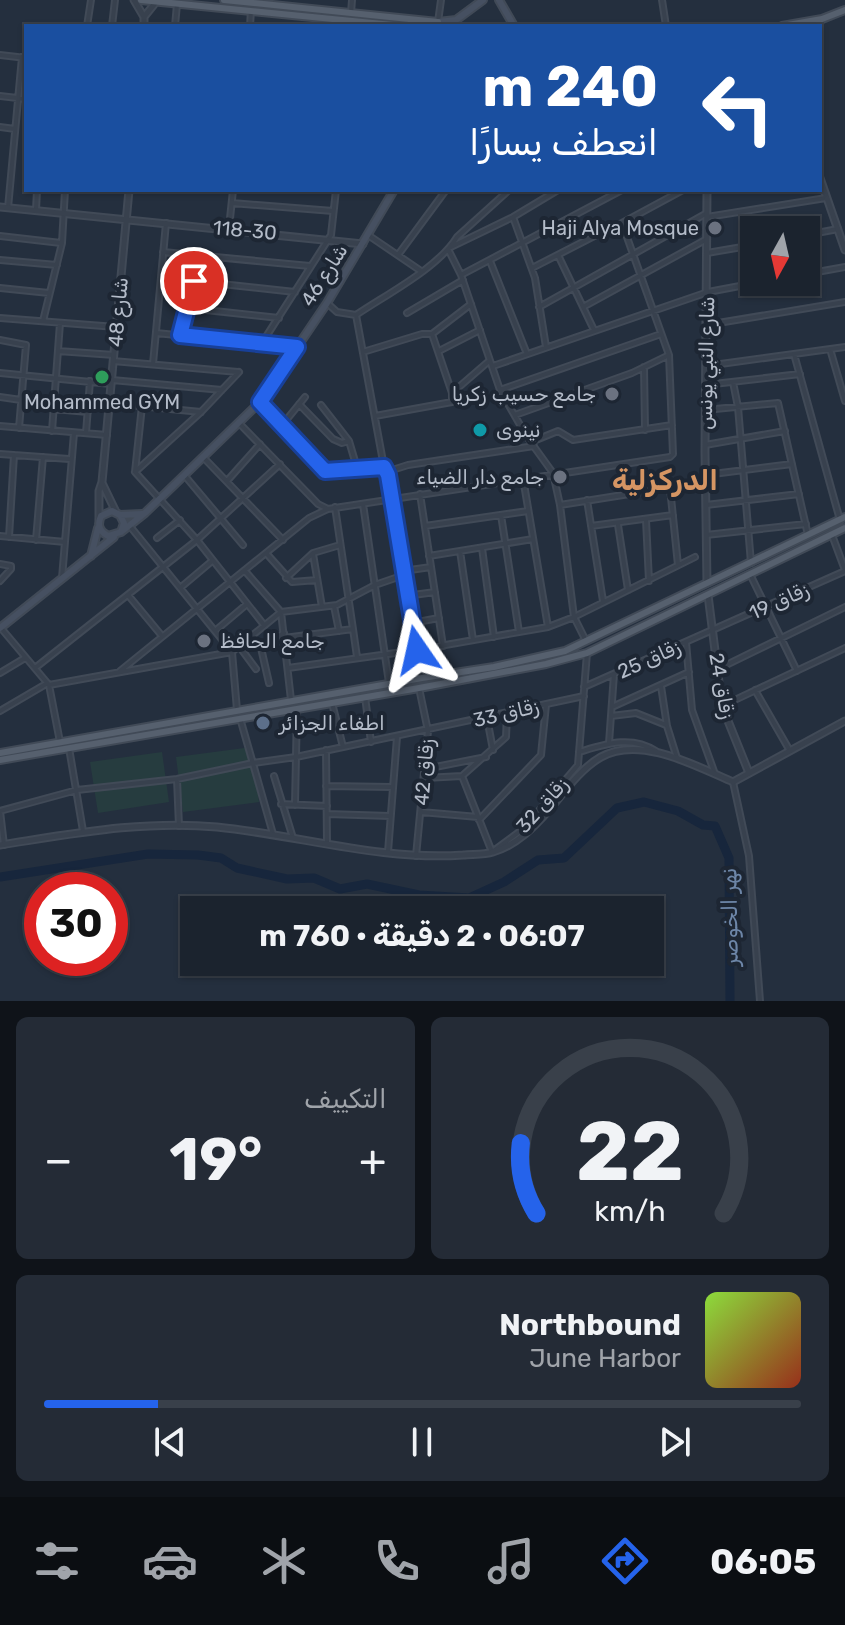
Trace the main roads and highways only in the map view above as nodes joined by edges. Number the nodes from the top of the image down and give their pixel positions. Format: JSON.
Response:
{"nodes":[{"id":1,"x":143,"y":0,"type":"edge"},
{"id":2,"x":224,"y":0,"type":"edge"},
{"id":3,"x":483,"y":0,"type":"edge"},
{"id":4,"x":499,"y":0,"type":"edge"},
{"id":5,"x":157,"y":1,"type":"edge"},
{"id":6,"x":250,"y":4,"type":"edge"},
{"id":7,"x":845,"y":10,"type":"edge"},
{"id":8,"x":845,"y":17,"type":"edge"},
{"id":9,"x":822,"y":19,"type":"junction"},
{"id":10,"x":351,"y":20,"type":"edge"},
{"id":11,"x":385,"y":24,"type":"edge"},
{"id":12,"x":513,"y":24,"type":"edge"},
{"id":13,"x":793,"y":24,"type":"edge"},
{"id":14,"x":393,"y":192,"type":"edge"},
{"id":15,"x":145,"y":513,"type":"junction"},
{"id":16,"x":118,"y":514,"type":"junction"},
{"id":17,"x":842,"y":518,"type":"edge"},
{"id":18,"x":99,"y":523,"type":"junction"},
{"id":19,"x":845,"y":528,"type":"edge"},
{"id":20,"x":119,"y":533,"type":"junction"},
{"id":21,"x":91,"y":556,"type":"junction"},
{"id":22,"x":0,"y":628,"type":"edge"},
{"id":23,"x":0,"y":753,"type":"edge"},
{"id":24,"x":0,"y":760,"type":"edge"}],
"edges":[{"from":1,"to":5,"type":"main road"},
{"from":2,"to":6,"type":"main road"},
{"from":3,"to":10,"type":"main road"},
{"from":4,"to":12,"type":"main road"},
{"from":5,"to":6,"type":"main road"},
{"from":6,"to":10,"type":"main road"},
{"from":7,"to":9,"type":"main road"},
{"from":8,"to":9,"type":"main road"},
{"from":9,"to":13,"type":"main road"},
{"from":10,"to":11,"type":"main road"},
{"from":14,"to":15,"type":"main road","name":"شارع 46"},
{"from":15,"to":16,"type":"main road"},
{"from":15,"to":20,"type":"main road","name":"شارع 46"},
{"from":16,"to":18,"type":"main road"},
{"from":16,"to":20,"type":"main road"},
{"from":17,"to":23,"type":"main road"},
{"from":18,"to":20,"type":"main road"},
{"from":18,"to":21,"type":"main road"},
{"from":19,"to":24,"type":"main road"},
{"from":20,"to":21,"type":"main road","name":"شارع 46"},
{"from":21,"to":22,"type":"main road","name":"شارع 46"}]}
